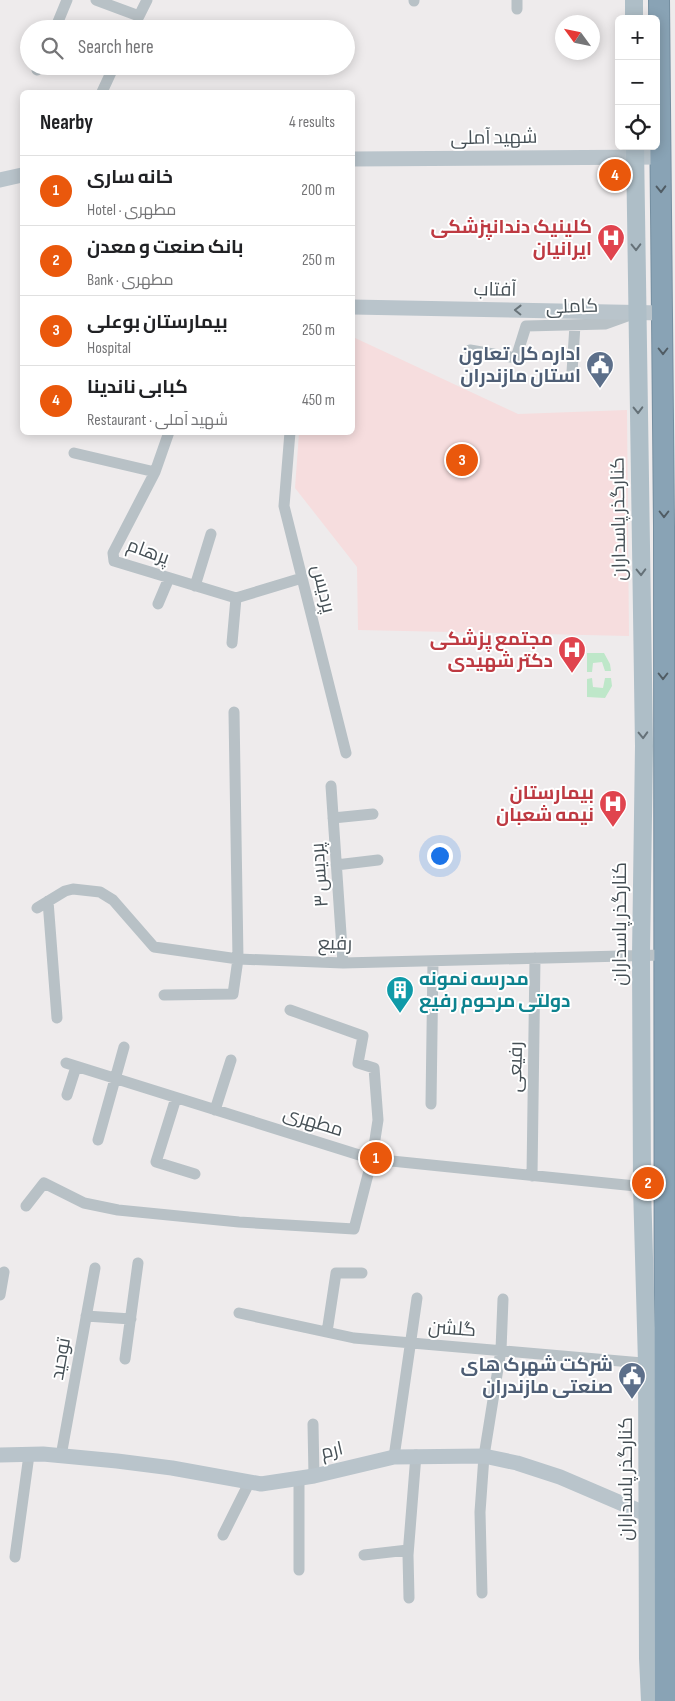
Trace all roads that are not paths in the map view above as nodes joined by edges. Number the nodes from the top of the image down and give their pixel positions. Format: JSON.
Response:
{"nodes":[{"id":1,"x":67,"y":0,"type":"edge"},
{"id":2,"x":96,"y":0,"type":"edge"},
{"id":3,"x":147,"y":0,"type":"edge"},
{"id":4,"x":634,"y":0,"type":"edge"},
{"id":5,"x":659,"y":0,"type":"edge"},
{"id":6,"x":634,"y":15,"type":"edge"},
{"id":7,"x":138,"y":16,"type":"junction"},
{"id":8,"x":59,"y":20,"type":"edge"},
{"id":9,"x":136,"y":20,"type":"edge"},
{"id":10,"x":110,"y":75,"type":"edge"},
{"id":11,"x":103,"y":90,"type":"edge"},
{"id":12,"x":635,"y":152,"type":"edge"},
{"id":13,"x":661,"y":157,"type":"junction"},
{"id":14,"x":355,"y":159,"type":"edge"},
{"id":15,"x":20,"y":176,"type":"edge"},
{"id":16,"x":0,"y":180,"type":"edge"},
{"id":17,"x":355,"y":307,"type":"edge"},
{"id":18,"x":637,"y":312,"type":"junction"},
{"id":19,"x":662,"y":313,"type":"junction"},
{"id":20,"x":575,"y":325,"type":"junction"},
{"id":21,"x":470,"y":350,"type":"dead end"},
{"id":22,"x":572,"y":372,"type":"dead end"},
{"id":23,"x":168,"y":435,"type":"edge"},
{"id":24,"x":290,"y":435,"type":"edge"},
{"id":25,"x":74,"y":453,"type":"dead end"},
{"id":26,"x":155,"y":472,"type":"junction"},
{"id":27,"x":211,"y":534,"type":"dead end"},
{"id":28,"x":169,"y":578,"type":"junction"},
{"id":29,"x":302,"y":578,"type":"junction"},
{"id":30,"x":195,"y":586,"type":"junction"},
{"id":31,"x":236,"y":598,"type":"junction"},
{"id":32,"x":158,"y":604,"type":"dead end"},
{"id":33,"x":232,"y":643,"type":"dead end"},
{"id":34,"x":234,"y":712,"type":"dead end"},
{"id":35,"x":346,"y":753,"type":"dead end"},
{"id":36,"x":331,"y":786,"type":"dead end"},
{"id":37,"x":373,"y":814,"type":"dead end"},
{"id":38,"x":333,"y":818,"type":"junction"},
{"id":39,"x":378,"y":860,"type":"dead end"},
{"id":40,"x":336,"y":865,"type":"junction"},
{"id":41,"x":48,"y":901,"type":"junction"},
{"id":42,"x":37,"y":908,"type":"dead end"},
{"id":43,"x":663,"y":955,"type":"junction"},
{"id":44,"x":641,"y":956,"type":"junction"},
{"id":45,"x":535,"y":958,"type":"junction"},
{"id":46,"x":238,"y":959,"type":"junction"},
{"id":47,"x":433,"y":960,"type":"junction"},
{"id":48,"x":343,"y":963,"type":"junction"},
{"id":49,"x":164,"y":995,"type":"dead end"},
{"id":50,"x":290,"y":1010,"type":"dead end"},
{"id":51,"x":57,"y":1018,"type":"dead end"},
{"id":52,"x":124,"y":1047,"type":"dead end"},
{"id":53,"x":231,"y":1060,"type":"dead end"},
{"id":54,"x":115,"y":1079,"type":"junction"},
{"id":55,"x":67,"y":1094,"type":"dead end"},
{"id":56,"x":176,"y":1098,"type":"junction"},
{"id":57,"x":431,"y":1104,"type":"dead end"},
{"id":58,"x":214,"y":1110,"type":"junction"},
{"id":59,"x":98,"y":1140,"type":"dead end"},
{"id":60,"x":372,"y":1159,"type":"junction"},
{"id":61,"x":195,"y":1174,"type":"dead end"},
{"id":62,"x":532,"y":1176,"type":"junction"},
{"id":63,"x":642,"y":1187,"type":"junction"},
{"id":64,"x":665,"y":1189,"type":"junction"},
{"id":65,"x":26,"y":1206,"type":"dead end"},
{"id":66,"x":138,"y":1262,"type":"dead end"},
{"id":67,"x":95,"y":1268,"type":"dead end"},
{"id":68,"x":4,"y":1272,"type":"dead end"},
{"id":69,"x":362,"y":1273,"type":"dead end"},
{"id":70,"x":0,"y":1295,"type":"edge"},
{"id":71,"x":417,"y":1298,"type":"dead end"},
{"id":72,"x":502,"y":1299,"type":"dead end"},
{"id":73,"x":239,"y":1313,"type":"dead end"},
{"id":74,"x":86,"y":1316,"type":"junction"},
{"id":75,"x":131,"y":1319,"type":"junction"},
{"id":76,"x":327,"y":1332,"type":"junction"},
{"id":77,"x":412,"y":1344,"type":"junction"},
{"id":78,"x":501,"y":1350,"type":"junction"},
{"id":79,"x":125,"y":1359,"type":"dead end"},
{"id":80,"x":656,"y":1364,"type":"junction"},
{"id":81,"x":313,"y":1424,"type":"dead end"},
{"id":82,"x":29,"y":1454,"type":"junction"},
{"id":83,"x":0,"y":1455,"type":"edge"},
{"id":84,"x":416,"y":1455,"type":"junction"},
{"id":85,"x":61,"y":1456,"type":"junction"},
{"id":86,"x":484,"y":1456,"type":"junction"},
{"id":87,"x":394,"y":1457,"type":"junction"},
{"id":88,"x":306,"y":1477,"type":"junction"},
{"id":89,"x":249,"y":1483,"type":"junction"},
{"id":90,"x":655,"y":1518,"type":"junction"},
{"id":91,"x":223,"y":1535,"type":"dead end"},
{"id":92,"x":408,"y":1550,"type":"junction"},
{"id":93,"x":364,"y":1555,"type":"dead end"},
{"id":94,"x":15,"y":1557,"type":"dead end"},
{"id":95,"x":299,"y":1570,"type":"dead end"},
{"id":96,"x":482,"y":1593,"type":"dead end"},
{"id":97,"x":409,"y":1598,"type":"dead end"},
{"id":98,"x":650,"y":1701,"type":"edge"},
{"id":99,"x":665,"y":1701,"type":"edge"}],
"edges":[{"from":1,"to":8,"type":"street"},
{"from":2,"to":7,"type":"street"},
{"from":3,"to":7,"type":"street"},
{"from":4,"to":6,"type":"main road"},
{"from":5,"to":13,"type":"highway"},
{"from":7,"to":9,"type":"street"},
{"from":10,"to":11,"type":"street"},
{"from":12,"to":13,"type":"main road","name":"شهید آملی"},
{"from":12,"to":14,"type":"main road","name":"شهید آملی"},
{"from":12,"to":18,"type":"main road","name":"کنارگذر پاسداران","one_way":true},
{"from":13,"to":19,"type":"highway","one_way":true},
{"from":15,"to":16,"type":"main road"},
{"from":18,"to":17,"type":"main road","name":"آفتاب","one_way":true},
{"from":18,"to":19,"type":"main road","name":"آفتاب"},
{"from":18,"to":20,"type":"street","name":"کاملی"},
{"from":18,"to":44,"type":"main road","name":"کنارگذر پاسداران","one_way":true},
{"from":19,"to":43,"type":"highway","one_way":true},
{"from":20,"to":21,"type":"street","name":"کاملی"},
{"from":20,"to":22,"type":"street"},
{"from":23,"to":26,"type":"street","name":"پرهام"},
{"from":24,"to":29,"type":"street","name":"پردیس"},
{"from":25,"to":26,"type":"street"},
{"from":26,"to":28,"type":"street","name":"پرهام"},
{"from":27,"to":30,"type":"street"},
{"from":28,"to":30,"type":"street","name":"پرهام"},
{"from":28,"to":32,"type":"street"},
{"from":29,"to":31,"type":"street"},
{"from":29,"to":35,"type":"street","name":"پردیس"},
{"from":30,"to":31,"type":"street","name":"پرهام"},
{"from":31,"to":33,"type":"street"},
{"from":34,"to":46,"type":"street"},
{"from":36,"to":38,"type":"street","name":"پردیس ۳"},
{"from":37,"to":38,"type":"street"},
{"from":38,"to":40,"type":"street","name":"پردیس ۳"},
{"from":39,"to":40,"type":"street"},
{"from":40,"to":48,"type":"street","name":"پردیس ۳"},
{"from":41,"to":42,"type":"street","name":"رفیع"},
{"from":41,"to":46,"type":"street","name":"رفیع"},
{"from":41,"to":51,"type":"street"},
{"from":43,"to":44,"type":"street","name":"رفیع"},
{"from":43,"to":64,"type":"highway"},
{"from":44,"to":45,"type":"street","name":"رفیع"},
{"from":44,"to":63,"type":"main road","name":"کنارگذر پاسداران"},
{"from":45,"to":47,"type":"street","name":"رفیع"},
{"from":45,"to":62,"type":"street","name":"رفیعی"},
{"from":46,"to":48,"type":"street","name":"رفیع"},
{"from":46,"to":49,"type":"street"},
{"from":47,"to":48,"type":"street","name":"رفیع"},
{"from":47,"to":57,"type":"street"},
{"from":50,"to":60,"type":"street"},
{"from":52,"to":54,"type":"street"},
{"from":53,"to":58,"type":"street"},
{"from":54,"to":55,"type":"street","name":"مطهری"},
{"from":54,"to":56,"type":"street","name":"مطهری"},
{"from":54,"to":59,"type":"street"},
{"from":56,"to":58,"type":"street","name":"مطهری"},
{"from":56,"to":61,"type":"street"},
{"from":58,"to":60,"type":"street","name":"مطهری"},
{"from":60,"to":62,"type":"street","name":"مطهری"},
{"from":60,"to":65,"type":"street"},
{"from":62,"to":63,"type":"street","name":"مطهری"},
{"from":63,"to":64,"type":"street","name":"مطهری"},
{"from":63,"to":80,"type":"main road","name":"کنارگذر پاسداران"},
{"from":64,"to":80,"type":"highway"},
{"from":66,"to":75,"type":"street"},
{"from":67,"to":74,"type":"street","name":"توحید"},
{"from":68,"to":70,"type":"street"},
{"from":69,"to":76,"type":"street"},
{"from":71,"to":77,"type":"street"},
{"from":72,"to":78,"type":"street"},
{"from":73,"to":76,"type":"street","name":"گلشن"},
{"from":74,"to":75,"type":"street"},
{"from":74,"to":85,"type":"street","name":"توحید"},
{"from":75,"to":79,"type":"street"},
{"from":76,"to":77,"type":"street","name":"گلشن"},
{"from":77,"to":78,"type":"street","name":"گلشن"},
{"from":77,"to":87,"type":"street"},
{"from":78,"to":80,"type":"street","name":"گلشن"},
{"from":78,"to":86,"type":"street"},
{"from":80,"to":90,"type":"highway"},
{"from":81,"to":88,"type":"street"},
{"from":82,"to":83,"type":"main road","name":"ارم"},
{"from":82,"to":85,"type":"main road","name":"ارم"},
{"from":82,"to":94,"type":"street"},
{"from":84,"to":86,"type":"main road","name":"ارم"},
{"from":84,"to":87,"type":"main road","name":"ارم"},
{"from":84,"to":92,"type":"street"},
{"from":85,"to":89,"type":"main road","name":"ارم"},
{"from":86,"to":90,"type":"main road","name":"ارم"},
{"from":86,"to":96,"type":"street"},
{"from":87,"to":88,"type":"main road","name":"ارم"},
{"from":88,"to":89,"type":"main road","name":"ارم"},
{"from":88,"to":95,"type":"street"},
{"from":89,"to":91,"type":"street"},
{"from":90,"to":98,"type":"main road","name":"کنارگذر پاسداران"},
{"from":90,"to":99,"type":"highway"},
{"from":92,"to":93,"type":"street"},
{"from":92,"to":97,"type":"street"}]}
